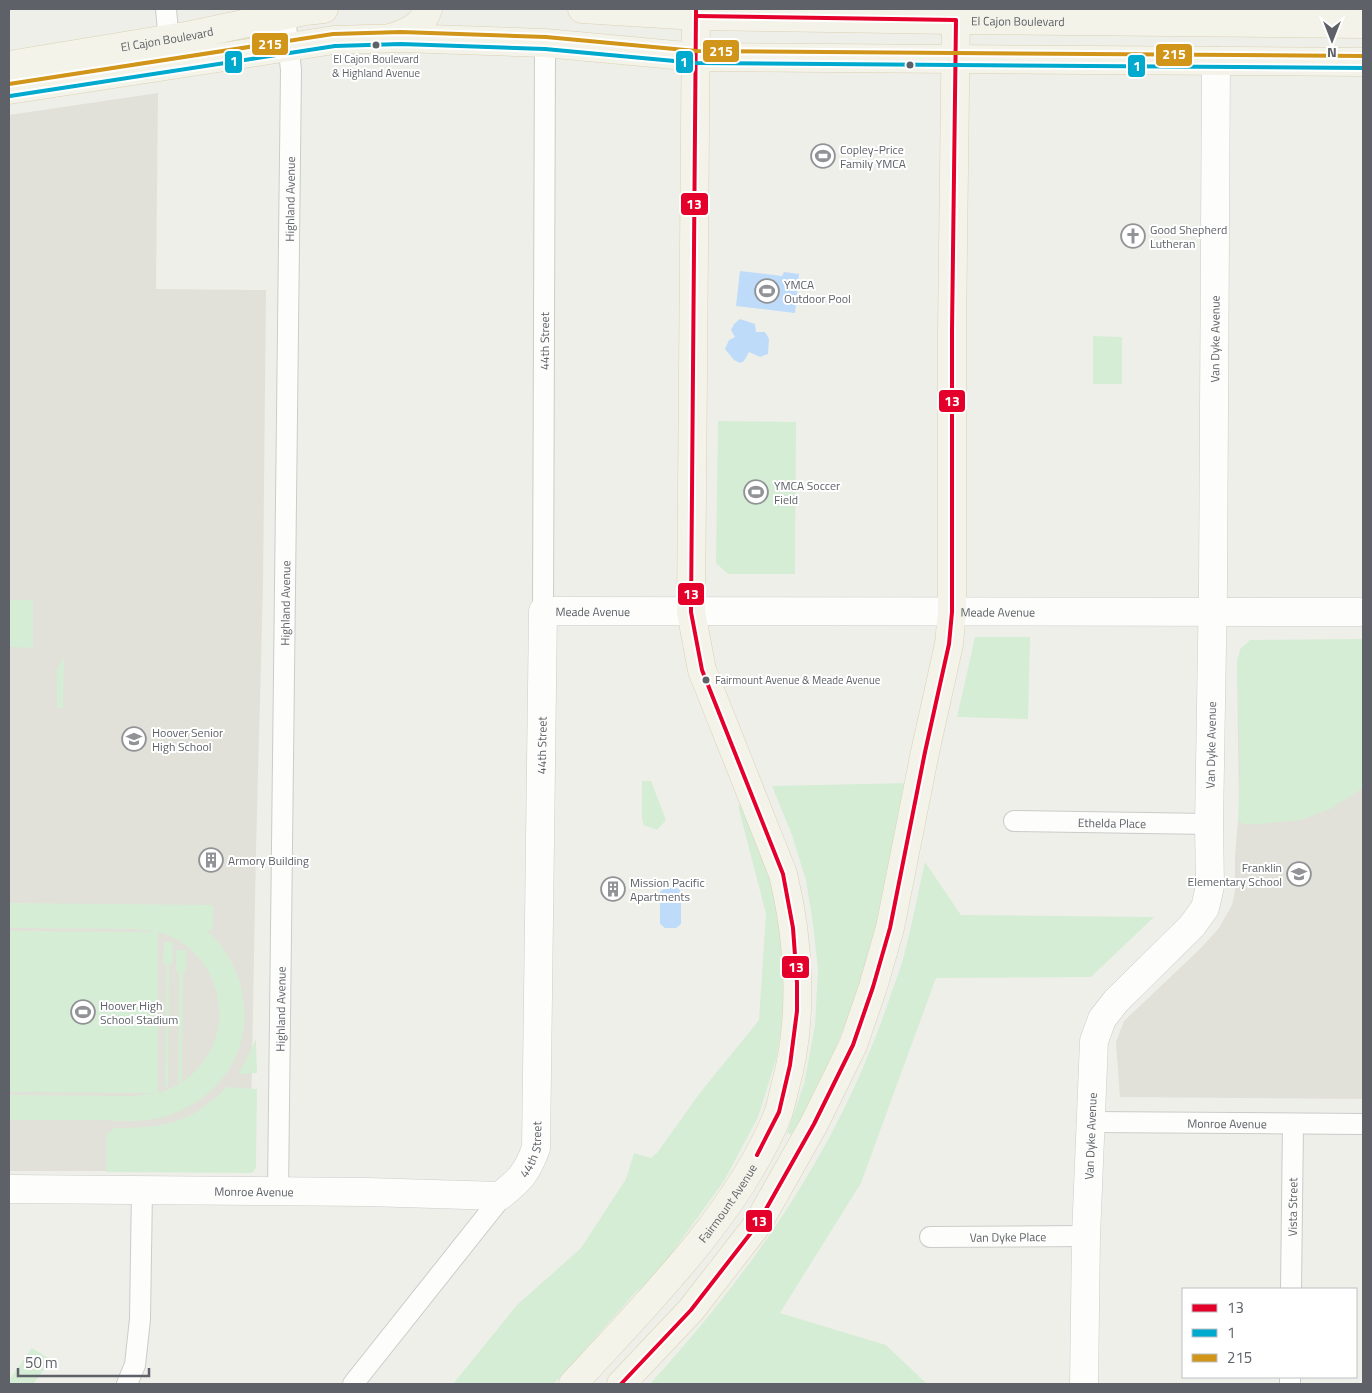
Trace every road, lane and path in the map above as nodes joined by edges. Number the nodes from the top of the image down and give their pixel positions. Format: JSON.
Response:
{"nodes":[{"id":1,"x":166,"y":9,"type":"edge"},
{"id":2,"x":324,"y":9,"type":"edge"},
{"id":3,"x":428,"y":9,"type":"edge"},
{"id":4,"x":591,"y":10,"type":"edge"},
{"id":5,"x":696,"y":12,"type":"edge"},
{"id":6,"x":956,"y":15,"type":"edge"},
{"id":7,"x":285,"y":16,"type":"junction"},
{"id":8,"x":1218,"y":16,"type":"edge"},
{"id":9,"x":1363,"y":24,"type":"edge"},
{"id":10,"x":390,"y":38,"type":"junction"},
{"id":11,"x":545,"y":43,"type":"junction"},
{"id":12,"x":289,"y":46,"type":"junction"},
{"id":13,"x":170,"y":52,"type":"junction"},
{"id":14,"x":696,"y":57,"type":"junction"},
{"id":15,"x":956,"y":58,"type":"junction"},
{"id":16,"x":1216,"y":61,"type":"junction"},
{"id":17,"x":1363,"y":62,"type":"edge"},
{"id":18,"x":9,"y":65,"type":"edge"},
{"id":19,"x":9,"y":90,"type":"edge"},
{"id":20,"x":543,"y":611,"type":"junction"},
{"id":21,"x":690,"y":612,"type":"junction"},
{"id":22,"x":952,"y":612,"type":"junction"},
{"id":23,"x":1212,"y":612,"type":"junction"},
{"id":24,"x":1363,"y":612,"type":"edge"},
{"id":25,"x":1014,"y":821,"type":"dead end"},
{"id":26,"x":1209,"y":824,"type":"junction"},
{"id":27,"x":1091,"y":1122,"type":"junction"},
{"id":28,"x":1293,"y":1124,"type":"junction"},
{"id":29,"x":1363,"y":1124,"type":"edge"},
{"id":30,"x":9,"y":1189,"type":"edge"},
{"id":31,"x":142,"y":1190,"type":"junction"},
{"id":32,"x":278,"y":1191,"type":"junction"},
{"id":33,"x":500,"y":1196,"type":"junction"},
{"id":34,"x":1086,"y":1236,"type":"junction"},
{"id":35,"x":930,"y":1237,"type":"dead end"},
{"id":36,"x":1291,"y":1288,"type":"edge"},
{"id":37,"x":127,"y":1384,"type":"edge"},
{"id":38,"x":353,"y":1384,"type":"edge"},
{"id":39,"x":573,"y":1384,"type":"edge"},
{"id":40,"x":621,"y":1384,"type":"edge"},
{"id":41,"x":1084,"y":1384,"type":"edge"}],
"edges":[{"from":1,"to":13,"type":"street"},
{"from":2,"to":7,"type":"main road","name":"El Cajon Boulevard"},
{"from":3,"to":10,"type":"main road"},
{"from":4,"to":5,"type":"main road","name":"El Cajon Boulevard"},
{"from":4,"to":11,"type":"main road"},
{"from":5,"to":6,"type":"main road","name":"El Cajon Boulevard"},
{"from":5,"to":14,"type":"main road","name":"Fairmount Avenue"},
{"from":6,"to":8,"type":"main road","name":"El Cajon Boulevard"},
{"from":6,"to":15,"type":"main road"},
{"from":7,"to":12,"type":"street","name":"Highland Avenue"},
{"from":7,"to":13,"type":"main road","name":"El Cajon Boulevard"},
{"from":8,"to":9,"type":"main road","name":"El Cajon Boulevard"},
{"from":10,"to":11,"type":"main road","name":"El Cajon Boulevard"},
{"from":10,"to":12,"type":"main road","name":"El Cajon Boulevard"},
{"from":11,"to":14,"type":"main road","name":"El Cajon Boulevard"},
{"from":11,"to":20,"type":"street","name":"44th Street"},
{"from":12,"to":13,"type":"main road","name":"El Cajon Boulevard"},
{"from":12,"to":32,"type":"street","name":"Highland Avenue"},
{"from":13,"to":18,"type":"main road","name":"El Cajon Boulevard"},
{"from":13,"to":19,"type":"main road","name":"El Cajon Boulevard"},
{"from":14,"to":15,"type":"main road","name":"El Cajon Boulevard"},
{"from":14,"to":21,"type":"main road","name":"Fairmount Avenue"},
{"from":15,"to":16,"type":"main road","name":"El Cajon Boulevard"},
{"from":15,"to":22,"type":"main road"},
{"from":16,"to":17,"type":"main road","name":"El Cajon Boulevard"},
{"from":16,"to":23,"type":"street","name":"Van Dyke Avenue"},
{"from":20,"to":21,"type":"street","name":"Meade Avenue"},
{"from":20,"to":33,"type":"street","name":"44th Street"},
{"from":21,"to":22,"type":"street","name":"Meade Avenue"},
{"from":21,"to":39,"type":"main road","name":"Fairmount Avenue"},
{"from":22,"to":23,"type":"street","name":"Meade Avenue"},
{"from":22,"to":40,"type":"main road"},
{"from":23,"to":24,"type":"street","name":"Meade Avenue"},
{"from":23,"to":26,"type":"street","name":"Van Dyke Avenue"},
{"from":25,"to":26,"type":"street","name":"Ethelda Place"},
{"from":26,"to":27,"type":"street","name":"Van Dyke Avenue"},
{"from":27,"to":28,"type":"street","name":"Monroe Avenue"},
{"from":27,"to":34,"type":"street","name":"Van Dyke Avenue"},
{"from":28,"to":29,"type":"street","name":"Monroe Avenue"},
{"from":28,"to":36,"type":"street","name":"Vista Street"},
{"from":30,"to":31,"type":"street","name":"Monroe Avenue"},
{"from":31,"to":32,"type":"street","name":"Monroe Avenue"},
{"from":31,"to":37,"type":"street"},
{"from":32,"to":33,"type":"street","name":"Monroe Avenue"},
{"from":33,"to":38,"type":"street","name":"44th Street"},
{"from":34,"to":35,"type":"street","name":"Van Dyke Place"},
{"from":34,"to":41,"type":"street","name":"Van Dyke Avenue"}]}
